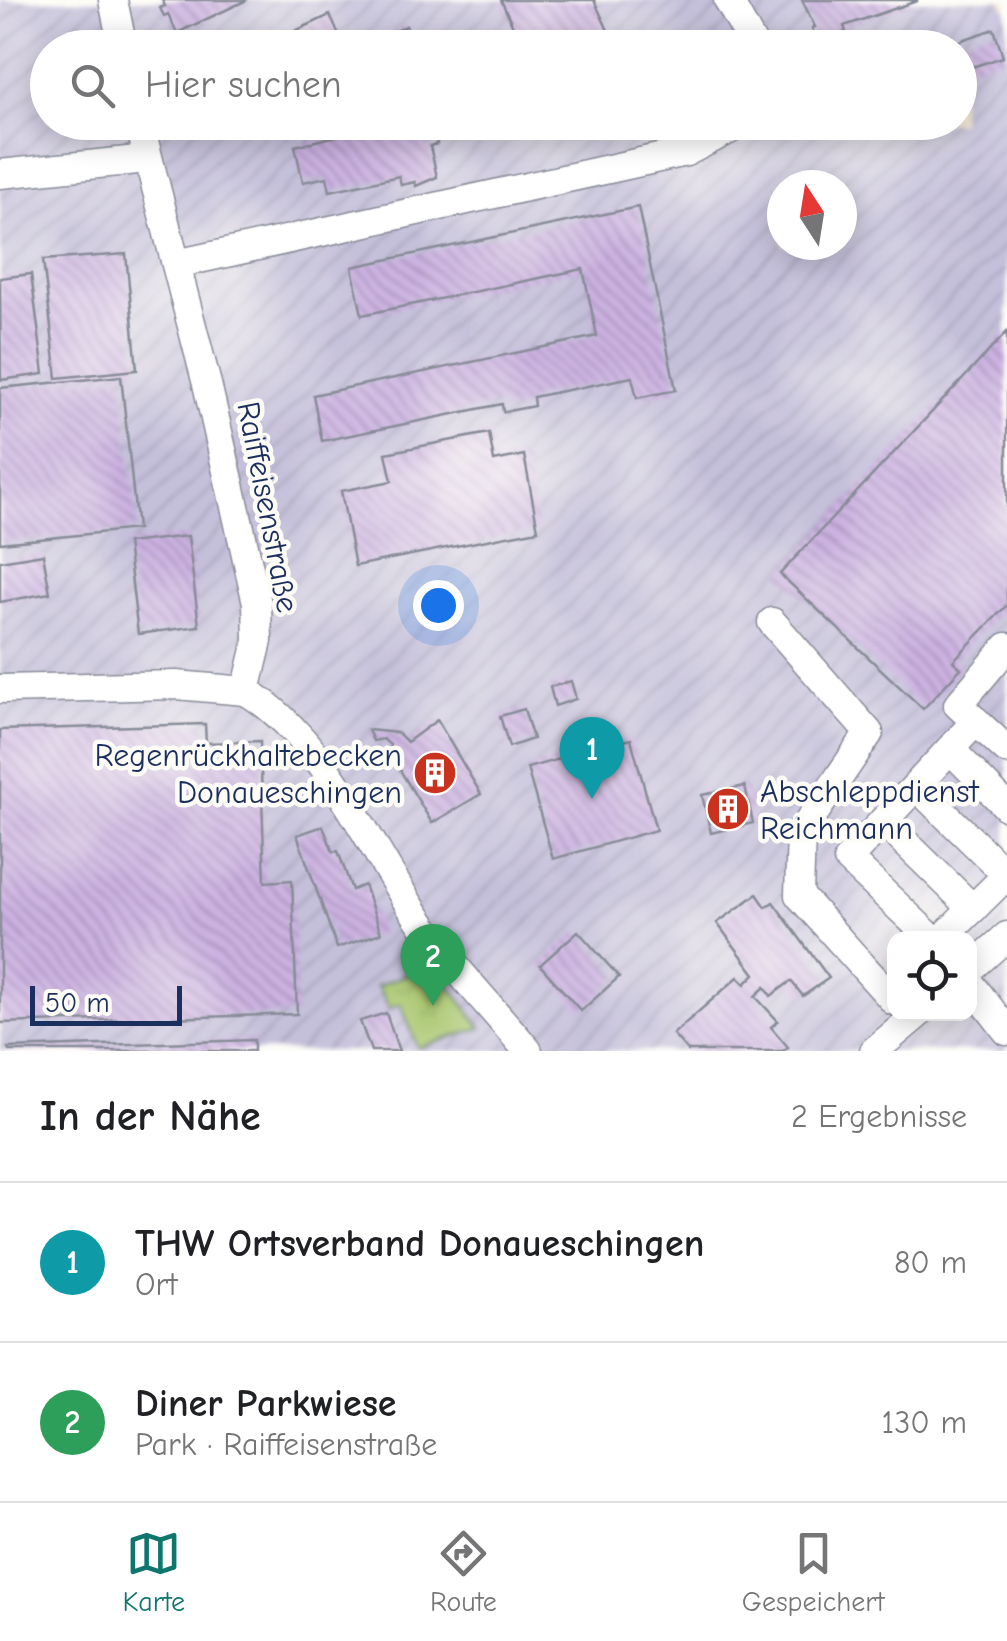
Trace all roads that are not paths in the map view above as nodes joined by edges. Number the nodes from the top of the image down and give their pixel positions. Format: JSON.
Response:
{"nodes":[{"id":1,"x":112,"y":0,"type":"edge"},
{"id":2,"x":728,"y":0,"type":"edge"},
{"id":3,"x":119,"y":30,"type":"edge"},
{"id":4,"x":745,"y":30,"type":"edge"},
{"id":5,"x":143,"y":140,"type":"edge"},
{"id":6,"x":709,"y":140,"type":"edge"},
{"id":7,"x":147,"y":159,"type":"junction"},
{"id":8,"x":0,"y":174,"type":"edge"},
{"id":9,"x":176,"y":264,"type":"junction"},
{"id":10,"x":772,"y":622,"type":"dead end"},
{"id":11,"x":1007,"y":647,"type":"edge"},
{"id":12,"x":0,"y":689,"type":"edge"},
{"id":13,"x":246,"y":692,"type":"junction"},
{"id":14,"x":976,"y":721,"type":"junction"},
{"id":15,"x":950,"y":749,"type":"junction"},
{"id":16,"x":1007,"y":750,"type":"edge"},
{"id":17,"x":916,"y":786,"type":"junction"},
{"id":18,"x":1007,"y":808,"type":"edge"},
{"id":19,"x":883,"y":820,"type":"junction"},
{"id":20,"x":1007,"y":875,"type":"edge"},
{"id":21,"x":972,"y":909,"type":"junction"},
{"id":22,"x":925,"y":931,"type":"edge"},
{"id":23,"x":950,"y":931,"type":"edge"},
{"id":24,"x":1007,"y":936,"type":"edge"},
{"id":25,"x":977,"y":963,"type":"edge"},
{"id":26,"x":887,"y":990,"type":"edge"},
{"id":27,"x":977,"y":991,"type":"edge"},
{"id":28,"x":899,"y":1021,"type":"edge"},
{"id":29,"x":1007,"y":1031,"type":"edge"},
{"id":30,"x":528,"y":1051,"type":"edge"},
{"id":31,"x":874,"y":1051,"type":"edge"}],
"edges":[{"from":1,"to":3,"type":"street"},
{"from":2,"to":4,"type":"street"},
{"from":5,"to":7,"type":"street","name":"Raiffeisenstraße"},
{"from":6,"to":9,"type":"street"},
{"from":7,"to":8,"type":"street"},
{"from":7,"to":9,"type":"street","name":"Raiffeisenstraße"},
{"from":9,"to":13,"type":"street","name":"Raiffeisenstraße"},
{"from":10,"to":26,"type":"street"},
{"from":11,"to":14,"type":"street"},
{"from":12,"to":13,"type":"street"},
{"from":13,"to":30,"type":"street"},
{"from":14,"to":15,"type":"street"},
{"from":14,"to":16,"type":"street"},
{"from":15,"to":17,"type":"street"},
{"from":15,"to":18,"type":"street"},
{"from":17,"to":19,"type":"street"},
{"from":17,"to":20,"type":"street"},
{"from":19,"to":21,"type":"street"},
{"from":19,"to":22,"type":"street"},
{"from":20,"to":21,"type":"street"},
{"from":21,"to":23,"type":"street"},
{"from":24,"to":25,"type":"street"},
{"from":27,"to":29,"type":"street"},
{"from":28,"to":31,"type":"street"}]}
